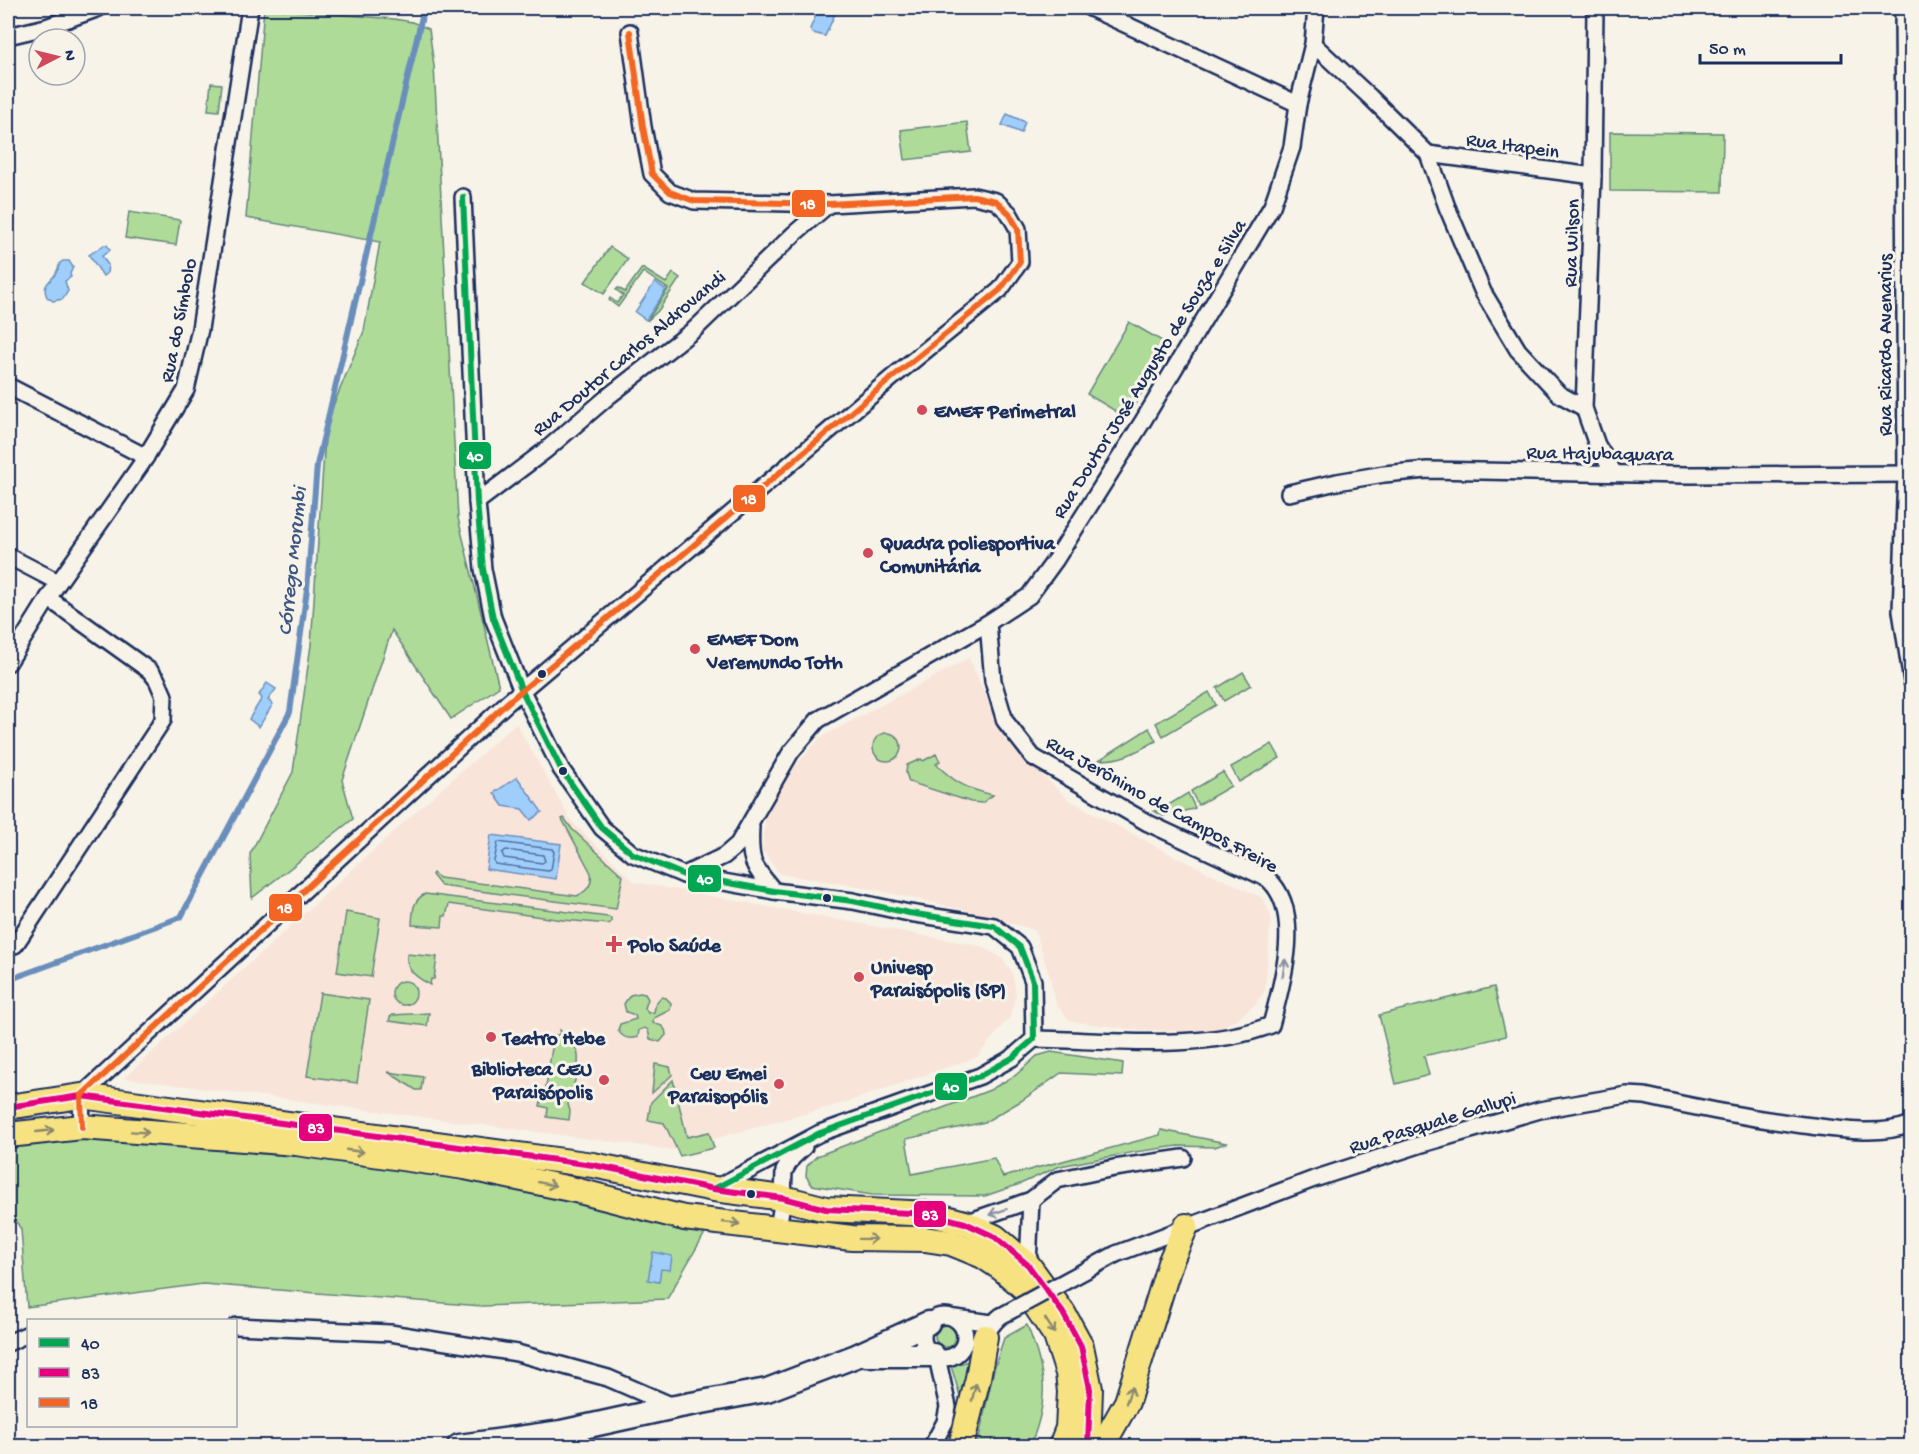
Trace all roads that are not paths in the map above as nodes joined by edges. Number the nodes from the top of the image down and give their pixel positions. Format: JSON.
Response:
{"nodes":[{"id":1,"x":99,"y":8,"type":"edge"},
{"id":2,"x":250,"y":8,"type":"edge"},
{"id":3,"x":1090,"y":8,"type":"edge"},
{"id":4,"x":1316,"y":8,"type":"edge"},
{"id":5,"x":1595,"y":8,"type":"edge"},
{"id":6,"x":1903,"y":8,"type":"edge"},
{"id":7,"x":630,"y":32,"type":"dead end"},
{"id":8,"x":8,"y":36,"type":"edge"},
{"id":9,"x":1313,"y":44,"type":"junction"},
{"id":10,"x":1298,"y":104,"type":"junction"},
{"id":11,"x":1428,"y":154,"type":"junction"},
{"id":12,"x":1593,"y":176,"type":"junction"},
{"id":13,"x":463,"y":198,"type":"dead end"},
{"id":14,"x":829,"y":204,"type":"junction"},
{"id":15,"x":8,"y":386,"type":"edge"},
{"id":16,"x":1584,"y":408,"type":"junction"},
{"id":17,"x":146,"y":457,"type":"junction"},
{"id":18,"x":1614,"y":473,"type":"junction"},
{"id":19,"x":1909,"y":474,"type":"edge"},
{"id":20,"x":1289,"y":493,"type":"dead end"},
{"id":21,"x":477,"y":502,"type":"junction"},
{"id":22,"x":8,"y":556,"type":"edge"},
{"id":23,"x":58,"y":582,"type":"junction"},
{"id":24,"x":48,"y":598,"type":"junction"},
{"id":25,"x":988,"y":623,"type":"junction"},
{"id":26,"x":8,"y":663,"type":"edge"},
{"id":27,"x":1911,"y":682,"type":"edge"},
{"id":28,"x":522,"y":691,"type":"junction"},
{"id":29,"x":751,"y":820,"type":"junction"},
{"id":30,"x":684,"y":875,"type":"junction"},
{"id":31,"x":774,"y":891,"type":"junction"},
{"id":32,"x":15,"y":945,"type":"dead end"},
{"id":33,"x":1034,"y":1039,"type":"junction"},
{"id":34,"x":81,"y":1096,"type":"junction"},
{"id":35,"x":8,"y":1107,"type":"edge"},
{"id":36,"x":1911,"y":1124,"type":"edge"},
{"id":37,"x":82,"y":1127,"type":"junction"},
{"id":38,"x":820,"y":1132,"type":"junction"},
{"id":39,"x":8,"y":1136,"type":"edge"},
{"id":40,"x":1183,"y":1158,"type":"dead end"},
{"id":41,"x":714,"y":1189,"type":"junction"},
{"id":42,"x":783,"y":1198,"type":"junction"},
{"id":43,"x":1031,"y":1200,"type":"junction"},
{"id":44,"x":964,"y":1223,"type":"junction"},
{"id":45,"x":1186,"y":1226,"type":"junction"},
{"id":46,"x":778,"y":1228,"type":"junction"},
{"id":47,"x":1028,"y":1265,"type":"junction"},
{"id":48,"x":955,"y":1318,"type":"junction"},
{"id":49,"x":928,"y":1323,"type":"junction"},
{"id":50,"x":993,"y":1325,"type":"junction"},
{"id":51,"x":237,"y":1326,"type":"edge"},
{"id":52,"x":27,"y":1334,"type":"edge"},
{"id":53,"x":8,"y":1343,"type":"edge"},
{"id":54,"x":960,"y":1351,"type":"junction"},
{"id":55,"x":856,"y":1356,"type":"junction"},
{"id":56,"x":935,"y":1356,"type":"junction"},
{"id":57,"x":675,"y":1407,"type":"junction"},
{"id":58,"x":459,"y":1446,"type":"edge"},
{"id":59,"x":932,"y":1446,"type":"edge"},
{"id":60,"x":961,"y":1446,"type":"edge"},
{"id":61,"x":1061,"y":1446,"type":"edge"},
{"id":62,"x":1088,"y":1446,"type":"edge"},
{"id":63,"x":1102,"y":1446,"type":"edge"}],
"edges":[{"from":1,"to":8,"type":"street"},
{"from":2,"to":17,"type":"street","name":"Rua do Símbolo"},
{"from":3,"to":10,"type":"street"},
{"from":4,"to":9,"type":"street","name":"Rua Doutor José Augusto de Souza e Silva"},
{"from":5,"to":12,"type":"street","name":"Rua Wilson"},
{"from":6,"to":19,"type":"street","name":"Rua Ricardo Avenarius"},
{"from":7,"to":14,"type":"street"},
{"from":9,"to":10,"type":"street","name":"Rua Doutor José Augusto de Souza e Silva"},
{"from":9,"to":11,"type":"street"},
{"from":10,"to":25,"type":"street","name":"Rua Doutor José Augusto de Souza e Silva"},
{"from":11,"to":12,"type":"street","name":"Rua Itapein"},
{"from":11,"to":16,"type":"street"},
{"from":12,"to":16,"type":"street","name":"Rua Wilson"},
{"from":13,"to":21,"type":"street"},
{"from":14,"to":21,"type":"street","name":"Rua Doutor Carlos Aldrovandi"},
{"from":14,"to":28,"type":"street"},
{"from":15,"to":17,"type":"street"},
{"from":16,"to":18,"type":"street","name":"Rua Wilson"},
{"from":17,"to":23,"type":"street","name":"Rua do Símbolo"},
{"from":18,"to":19,"type":"street","name":"Rua Itajubaquara"},
{"from":18,"to":20,"type":"street","name":"Rua Itajubaquara"},
{"from":19,"to":27,"type":"street","name":"Rua Ricardo Avenarius"},
{"from":21,"to":28,"type":"street"},
{"from":22,"to":23,"type":"street"},
{"from":23,"to":24,"type":"street","name":"Rua do Símbolo"},
{"from":24,"to":26,"type":"street","name":"Rua do Símbolo"},
{"from":24,"to":32,"type":"street"},
{"from":25,"to":29,"type":"street","name":"Rua Doutor José Augusto de Souza e Silva"},
{"from":33,"to":25,"type":"street","name":"Rua Jerônimo de Campos Freire","one_way":true},
{"from":28,"to":30,"type":"street"},
{"from":28,"to":34,"type":"street"},
{"from":29,"to":30,"type":"street","name":"Rua Doutor José Augusto de Souza e Silva"},
{"from":29,"to":31,"type":"street","name":"Rua Doutor José Augusto de Souza e Silva"},
{"from":30,"to":31,"type":"street"},
{"from":31,"to":33,"type":"street"},
{"from":33,"to":38,"type":"street"},
{"from":34,"to":35,"type":"main road"},
{"from":34,"to":37,"type":"street"},
{"from":34,"to":41,"type":"main road"},
{"from":36,"to":45,"type":"street","name":"Rua Pasquale Gallupi"},
{"from":39,"to":37,"type":"main road","one_way":true},
{"from":37,"to":46,"type":"main road","one_way":true},
{"from":38,"to":41,"type":"street"},
{"from":38,"to":42,"type":"street"},
{"from":40,"to":43,"type":"street"},
{"from":41,"to":42,"type":"main road"},
{"from":42,"to":44,"type":"main road"},
{"from":42,"to":46,"type":"street"},
{"from":43,"to":44,"type":"street","one_way":true},
{"from":43,"to":47,"type":"street"},
{"from":44,"to":47,"type":"main road"},
{"from":45,"to":50,"type":"street","name":"Rua Pasquale Gallupi","bridge":true},
{"from":63,"to":45,"type":"main road","one_way":true},
{"from":46,"to":61,"type":"main road","one_way":true},
{"from":47,"to":62,"type":"main road"},
{"from":48,"to":49,"type":"street"},
{"from":48,"to":50,"type":"street"},
{"from":48,"to":54,"type":"street"},
{"from":49,"to":55,"type":"street"},
{"from":49,"to":56,"type":"street"},
{"from":50,"to":54,"type":"street","name":"Rua Pasquale Gallupi"},
{"from":60,"to":50,"type":"main road","one_way":true},
{"from":51,"to":57,"type":"street"},
{"from":52,"to":53,"type":"street"},
{"from":54,"to":56,"type":"street"},
{"from":55,"to":56,"type":"street"},
{"from":55,"to":57,"type":"street"},
{"from":56,"to":59,"type":"street"},
{"from":57,"to":58,"type":"street"}]}
